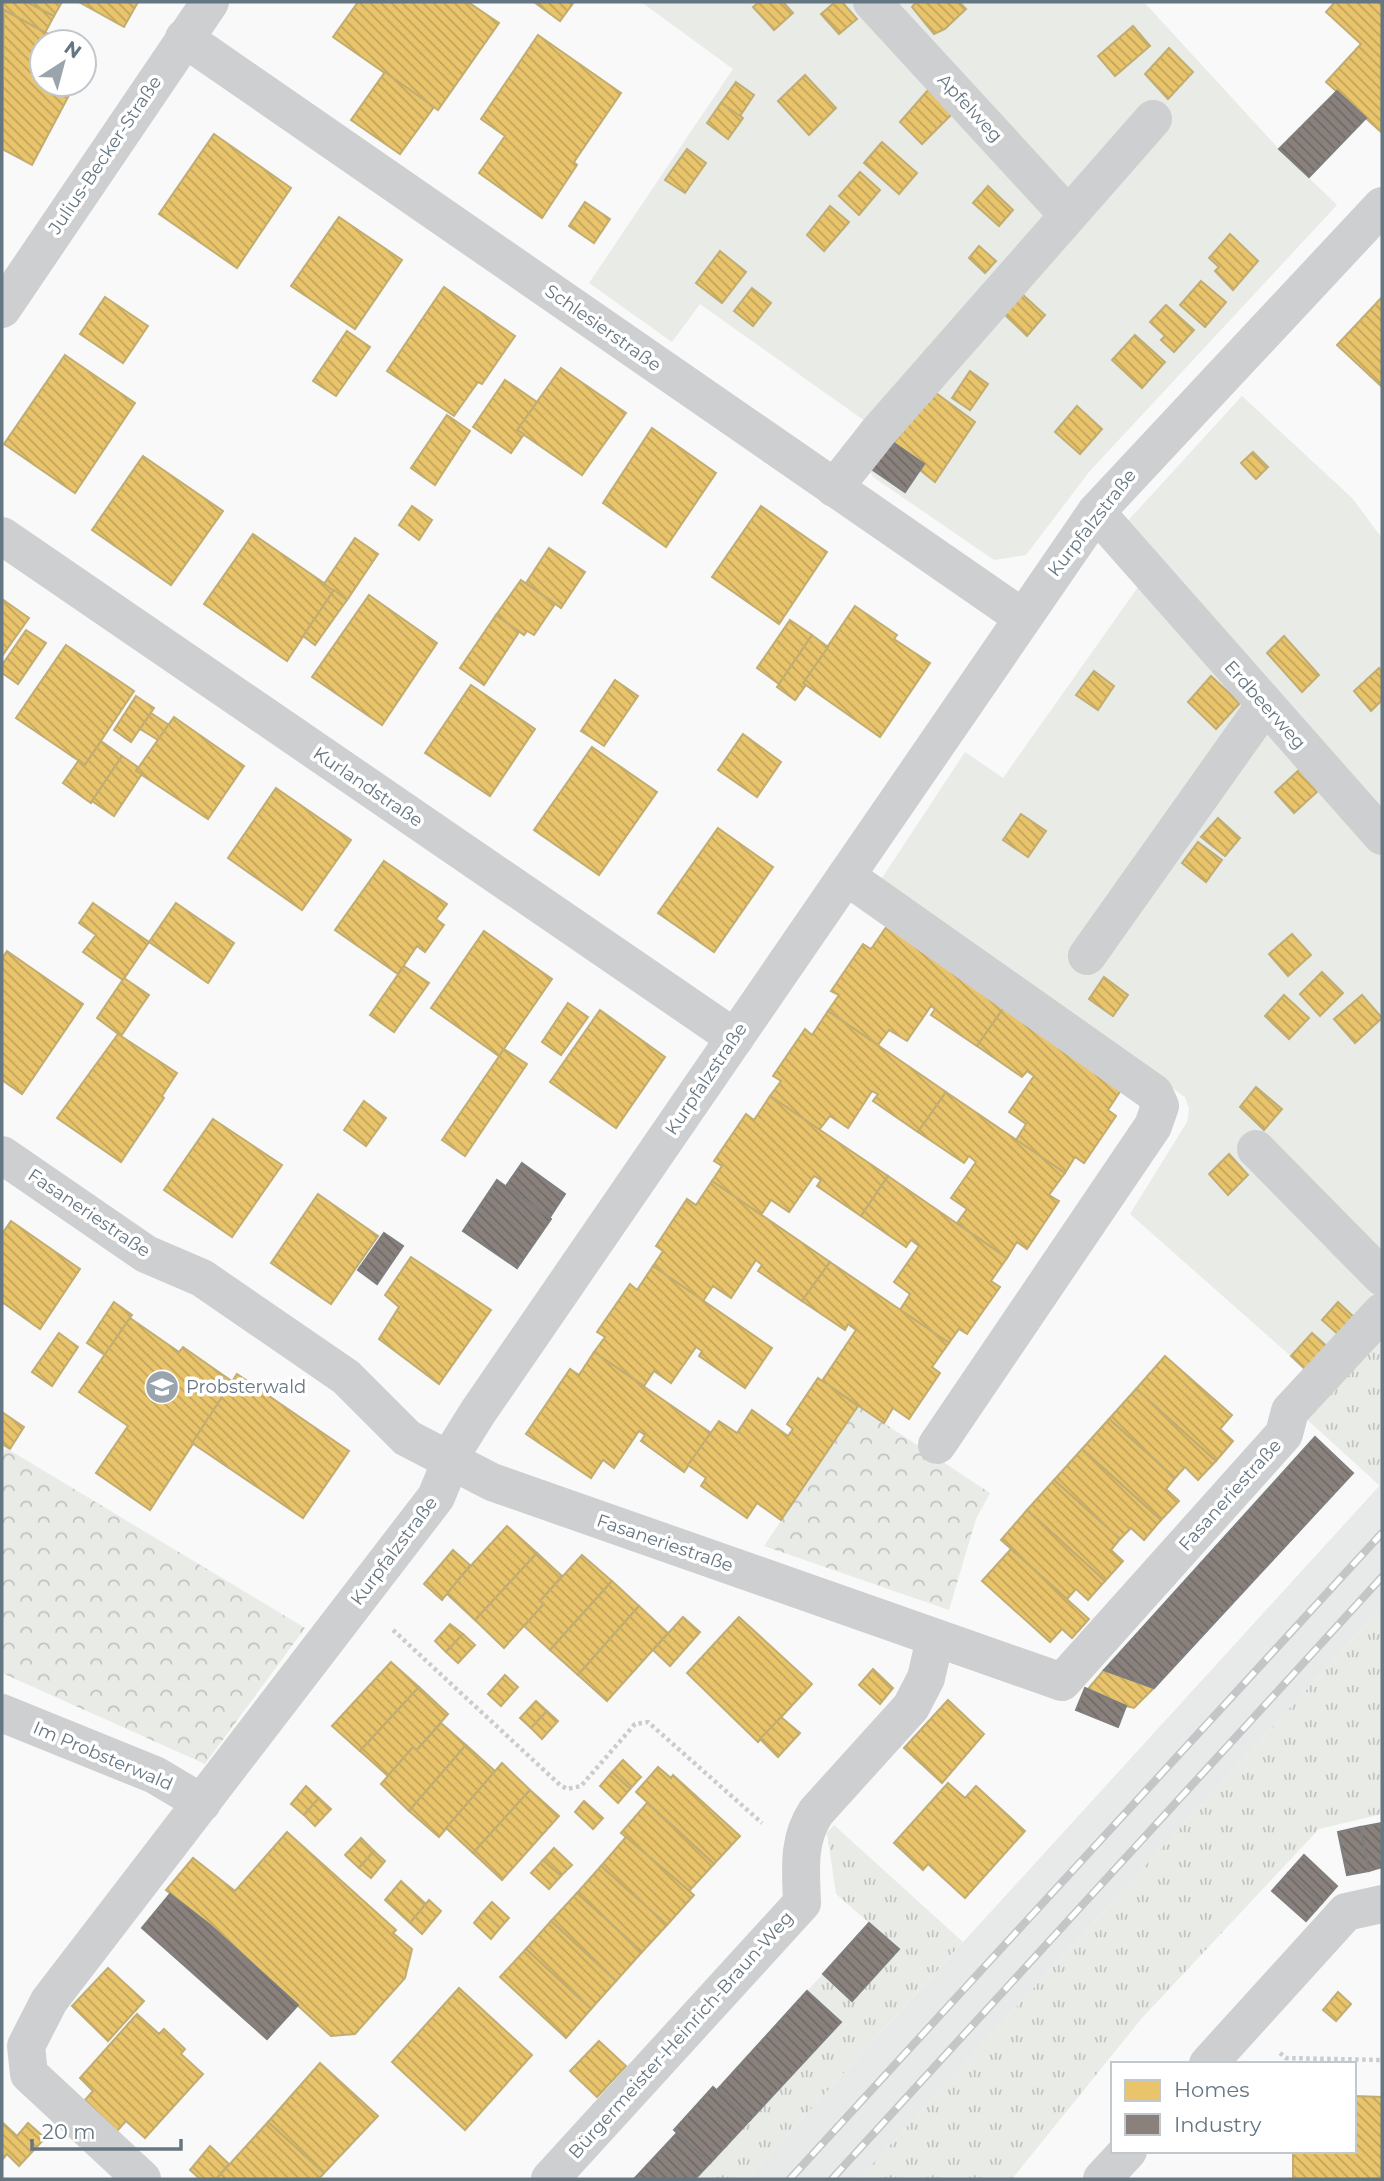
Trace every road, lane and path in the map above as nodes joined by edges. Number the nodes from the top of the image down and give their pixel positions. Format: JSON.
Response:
{"nodes":[{"id":1,"x":211,"y":2,"type":"edge"},
{"id":2,"x":872,"y":2,"type":"edge"},
{"id":3,"x":184,"y":38,"type":"junction"},
{"id":4,"x":1153,"y":119,"type":"dead end"},
{"id":5,"x":1382,"y":205,"type":"edge"},
{"id":6,"x":1068,"y":215,"type":"junction"},
{"id":7,"x":2,"y":309,"type":"edge"},
{"id":8,"x":834,"y":488,"type":"junction"},
{"id":9,"x":1096,"y":512,"type":"junction"},
{"id":10,"x":2,"y":536,"type":"edge"},
{"id":11,"x":1022,"y":617,"type":"junction"},
{"id":12,"x":1265,"y":705,"type":"junction"},
{"id":13,"x":1382,"y":836,"type":"edge"},
{"id":14,"x":846,"y":876,"type":"junction"},
{"id":15,"x":1087,"y":956,"type":"dead end"},
{"id":16,"x":735,"y":1038,"type":"junction"},
{"id":17,"x":1256,"y":1149,"type":"dead end"},
{"id":18,"x":2,"y":1155,"type":"edge"},
{"id":19,"x":1382,"y":1277,"type":"edge"},
{"id":20,"x":1382,"y":1312,"type":"edge"},
{"id":21,"x":937,"y":1445,"type":"dead end"},
{"id":22,"x":450,"y":1462,"type":"junction"},
{"id":23,"x":359,"y":1598,"type":"junction"},
{"id":24,"x":935,"y":1639,"type":"junction"},
{"id":25,"x":2,"y":1713,"type":"edge"},
{"id":26,"x":202,"y":1803,"type":"junction"},
{"id":27,"x":801,"y":1845,"type":"junction"},
{"id":28,"x":1382,"y":1904,"type":"edge"},
{"id":29,"x":1245,"y":2024,"type":"junction"},
{"id":30,"x":1382,"y":2060,"type":"edge"},
{"id":31,"x":1210,"y":2062,"type":"edge"},
{"id":32,"x":1126,"y":2153,"type":"edge"},
{"id":33,"x":142,"y":2179,"type":"edge"},
{"id":34,"x":550,"y":2179,"type":"edge"},
{"id":35,"x":1102,"y":2179,"type":"edge"}],
"edges":[{"from":1,"to":3,"type":"street","name":"Julius-Becker-Straße"},
{"from":2,"to":6,"type":"street","name":"Apfelweg"},
{"from":3,"to":7,"type":"street","name":"Julius-Becker-Straße"},
{"from":3,"to":8,"type":"street","name":"Schlesierstraße"},
{"from":4,"to":6,"type":"street"},
{"from":5,"to":9,"type":"street","name":"Kurpfalzstraße"},
{"from":6,"to":8,"type":"street"},
{"from":8,"to":11,"type":"street","name":"Schlesierstraße"},
{"from":9,"to":11,"type":"street","name":"Kurpfalzstraße"},
{"from":9,"to":12,"type":"street","name":"Erdbeerweg"},
{"from":10,"to":16,"type":"street","name":"Kurlandstraße"},
{"from":11,"to":14,"type":"street","name":"Kurpfalzstraße"},
{"from":12,"to":13,"type":"street","name":"Erdbeerweg"},
{"from":12,"to":15,"type":"street"},
{"from":14,"to":16,"type":"street","name":"Kurpfalzstraße"},
{"from":14,"to":21,"type":"street"},
{"from":16,"to":22,"type":"street","name":"Kurpfalzstraße"},
{"from":17,"to":19,"type":"street"},
{"from":18,"to":22,"type":"street","name":"Fasaneriestraße"},
{"from":20,"to":24,"type":"street","name":"Fasaneriestraße"},
{"from":22,"to":23,"type":"street","name":"Kurpfalzstraße"},
{"from":22,"to":24,"type":"street","name":"Fasaneriestraße"},
{"from":23,"to":26,"type":"street","name":"Kurpfalzstraße"},
{"from":23,"to":27,"type":"path"},
{"from":24,"to":27,"type":"street","name":"Bürgermeister-Heinrich-Braun-Weg"},
{"from":25,"to":26,"type":"street","name":"Im Probsterwald"},
{"from":26,"to":33,"type":"street","name":"Kurpfalzstraße"},
{"from":27,"to":34,"type":"street","name":"Bürgermeister-Heinrich-Braun-Weg"},
{"from":28,"to":29,"type":"street"},
{"from":29,"to":30,"type":"path"},
{"from":29,"to":31,"type":"street"},
{"from":32,"to":35,"type":"street"}]}
